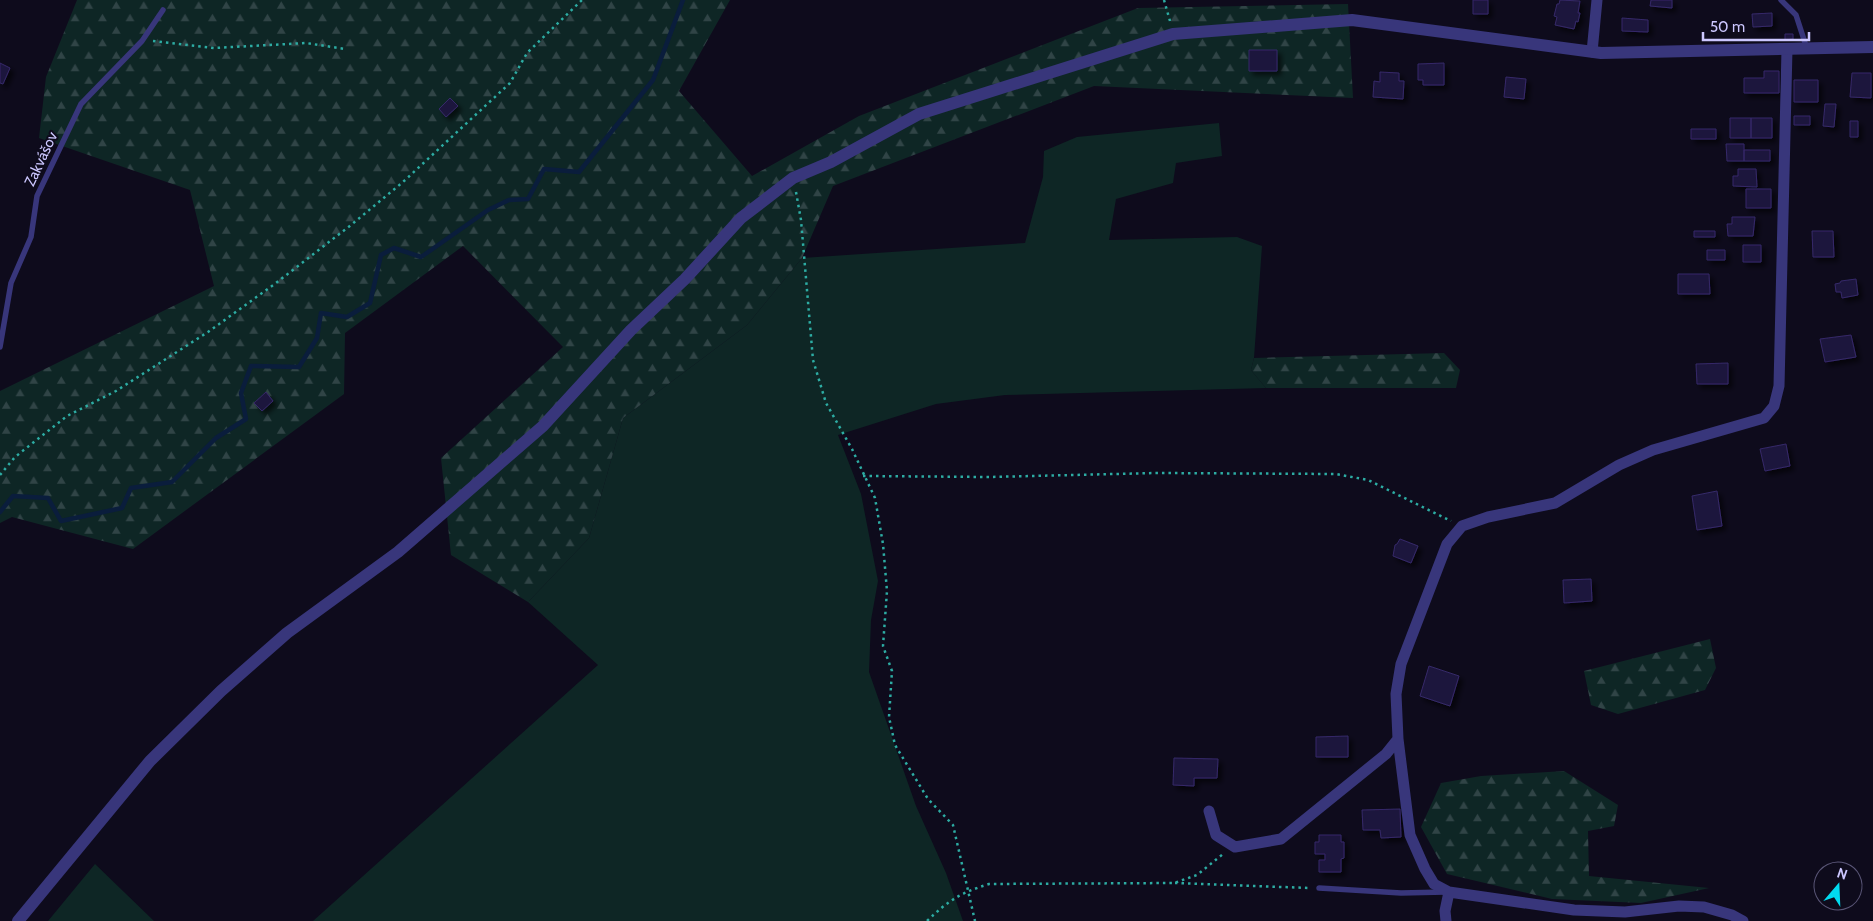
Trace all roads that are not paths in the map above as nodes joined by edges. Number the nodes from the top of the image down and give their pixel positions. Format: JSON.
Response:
{"nodes":[{"id":1,"x":1597,"y":0,"type":"edge"},
{"id":2,"x":1781,"y":0,"type":"edge"},
{"id":3,"x":163,"y":10,"type":"dead end"},
{"id":4,"x":1873,"y":47,"type":"edge"},
{"id":5,"x":1787,"y":49,"type":"junction"},
{"id":6,"x":1807,"y":49,"type":"junction"},
{"id":7,"x":1592,"y":52,"type":"junction"},
{"id":8,"x":0,"y":347,"type":"edge"},
{"id":9,"x":1398,"y":739,"type":"junction"},
{"id":10,"x":1209,"y":811,"type":"dead end"},
{"id":11,"x":1320,"y":888,"type":"road end"},
{"id":12,"x":1449,"y":892,"type":"junction"},
{"id":13,"x":18,"y":921,"type":"edge"},
{"id":14,"x":1446,"y":921,"type":"edge"},
{"id":15,"x":1743,"y":921,"type":"edge"}],
"edges":[{"from":1,"to":7,"type":"street"},
{"from":2,"to":6,"type":"lane"},
{"from":3,"to":8,"type":"lane","name":"Zakvášov"},
{"from":4,"to":6,"type":"street"},
{"from":5,"to":6,"type":"street"},
{"from":5,"to":7,"type":"street"},
{"from":5,"to":9,"type":"street"},
{"from":7,"to":13,"type":"street"},
{"from":9,"to":10,"type":"street"},
{"from":9,"to":12,"type":"street"},
{"from":11,"to":12,"type":"lane"},
{"from":12,"to":14,"type":"street"},
{"from":12,"to":15,"type":"street"}]}
